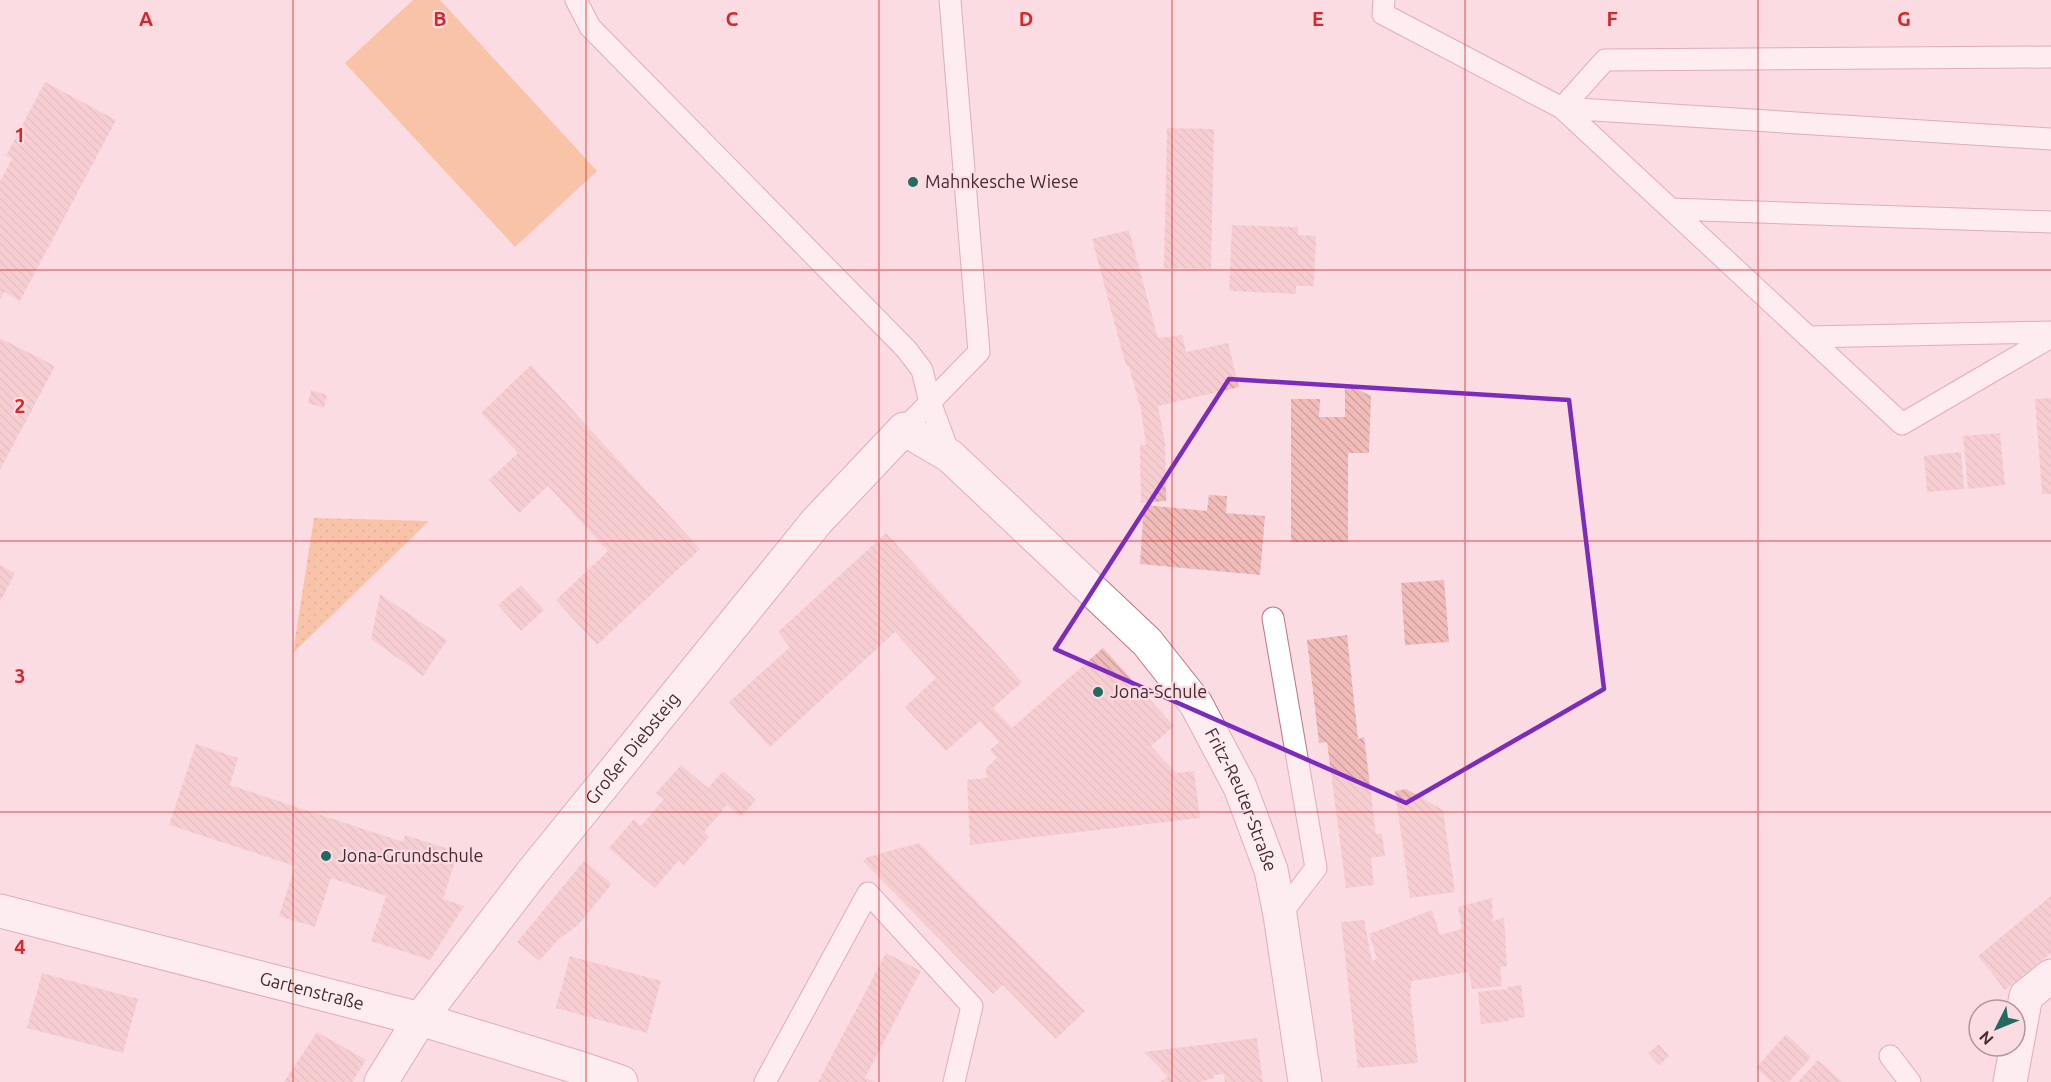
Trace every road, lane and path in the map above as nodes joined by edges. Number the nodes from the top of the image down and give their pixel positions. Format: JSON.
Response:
{"nodes":[{"id":1,"x":576,"y":0,"type":"edge"},
{"id":2,"x":950,"y":0,"type":"edge"},
{"id":3,"x":1383,"y":0,"type":"edge"},
{"id":4,"x":2051,"y":57,"type":"edge"},
{"id":5,"x":1562,"y":108,"type":"junction"},
{"id":6,"x":2051,"y":139,"type":"edge"},
{"id":7,"x":1671,"y":209,"type":"junction"},
{"id":8,"x":2051,"y":222,"type":"edge"},
{"id":9,"x":2051,"y":332,"type":"edge"},
{"id":10,"x":1808,"y":337,"type":"junction"},
{"id":11,"x":2051,"y":337,"type":"edge"},
{"id":12,"x":930,"y":402,"type":"junction"},
{"id":13,"x":904,"y":429,"type":"junction"},
{"id":14,"x":950,"y":456,"type":"junction"},
{"id":15,"x":1273,"y":618,"type":"dead end"},
{"id":16,"x":0,"y":911,"type":"edge"},
{"id":17,"x":1280,"y":915,"type":"junction"},
{"id":18,"x":2051,"y":976,"type":"edge"},
{"id":19,"x":420,"y":1019,"type":"junction"},
{"id":20,"x":1890,"y":1056,"type":"dead end"},
{"id":21,"x":381,"y":1082,"type":"edge"},
{"id":22,"x":621,"y":1082,"type":"edge"},
{"id":23,"x":765,"y":1082,"type":"edge"},
{"id":24,"x":954,"y":1082,"type":"edge"},
{"id":25,"x":1305,"y":1082,"type":"edge"},
{"id":26,"x":1910,"y":1082,"type":"edge"},
{"id":27,"x":2010,"y":1082,"type":"edge"}],
"edges":[{"from":1,"to":12,"type":"lane"},
{"from":2,"to":12,"type":"lane"},
{"from":3,"to":5,"type":"lane"},
{"from":4,"to":5,"type":"lane"},
{"from":5,"to":6,"type":"lane"},
{"from":5,"to":7,"type":"lane"},
{"from":7,"to":8,"type":"lane"},
{"from":7,"to":10,"type":"lane"},
{"from":9,"to":10,"type":"lane"},
{"from":10,"to":11,"type":"lane"},
{"from":12,"to":13,"type":"lane"},
{"from":12,"to":14,"type":"lane"},
{"from":13,"to":14,"type":"street","name":"Fritz-Reuter-Straße"},
{"from":13,"to":19,"type":"street","name":"Großer Diebsteig"},
{"from":14,"to":17,"type":"street","name":"Fritz-Reuter-Straße"},
{"from":15,"to":17,"type":"lane"},
{"from":16,"to":19,"type":"street","name":"Gartenstraße"},
{"from":17,"to":25,"type":"street","name":"Fritz-Reuter-Straße"},
{"from":18,"to":27,"type":"street"},
{"from":19,"to":21,"type":"street","name":"Großer Diebsteig"},
{"from":19,"to":22,"type":"street","name":"Gartenstraße"},
{"from":20,"to":26,"type":"lane"},
{"from":23,"to":24,"type":"lane"}]}
